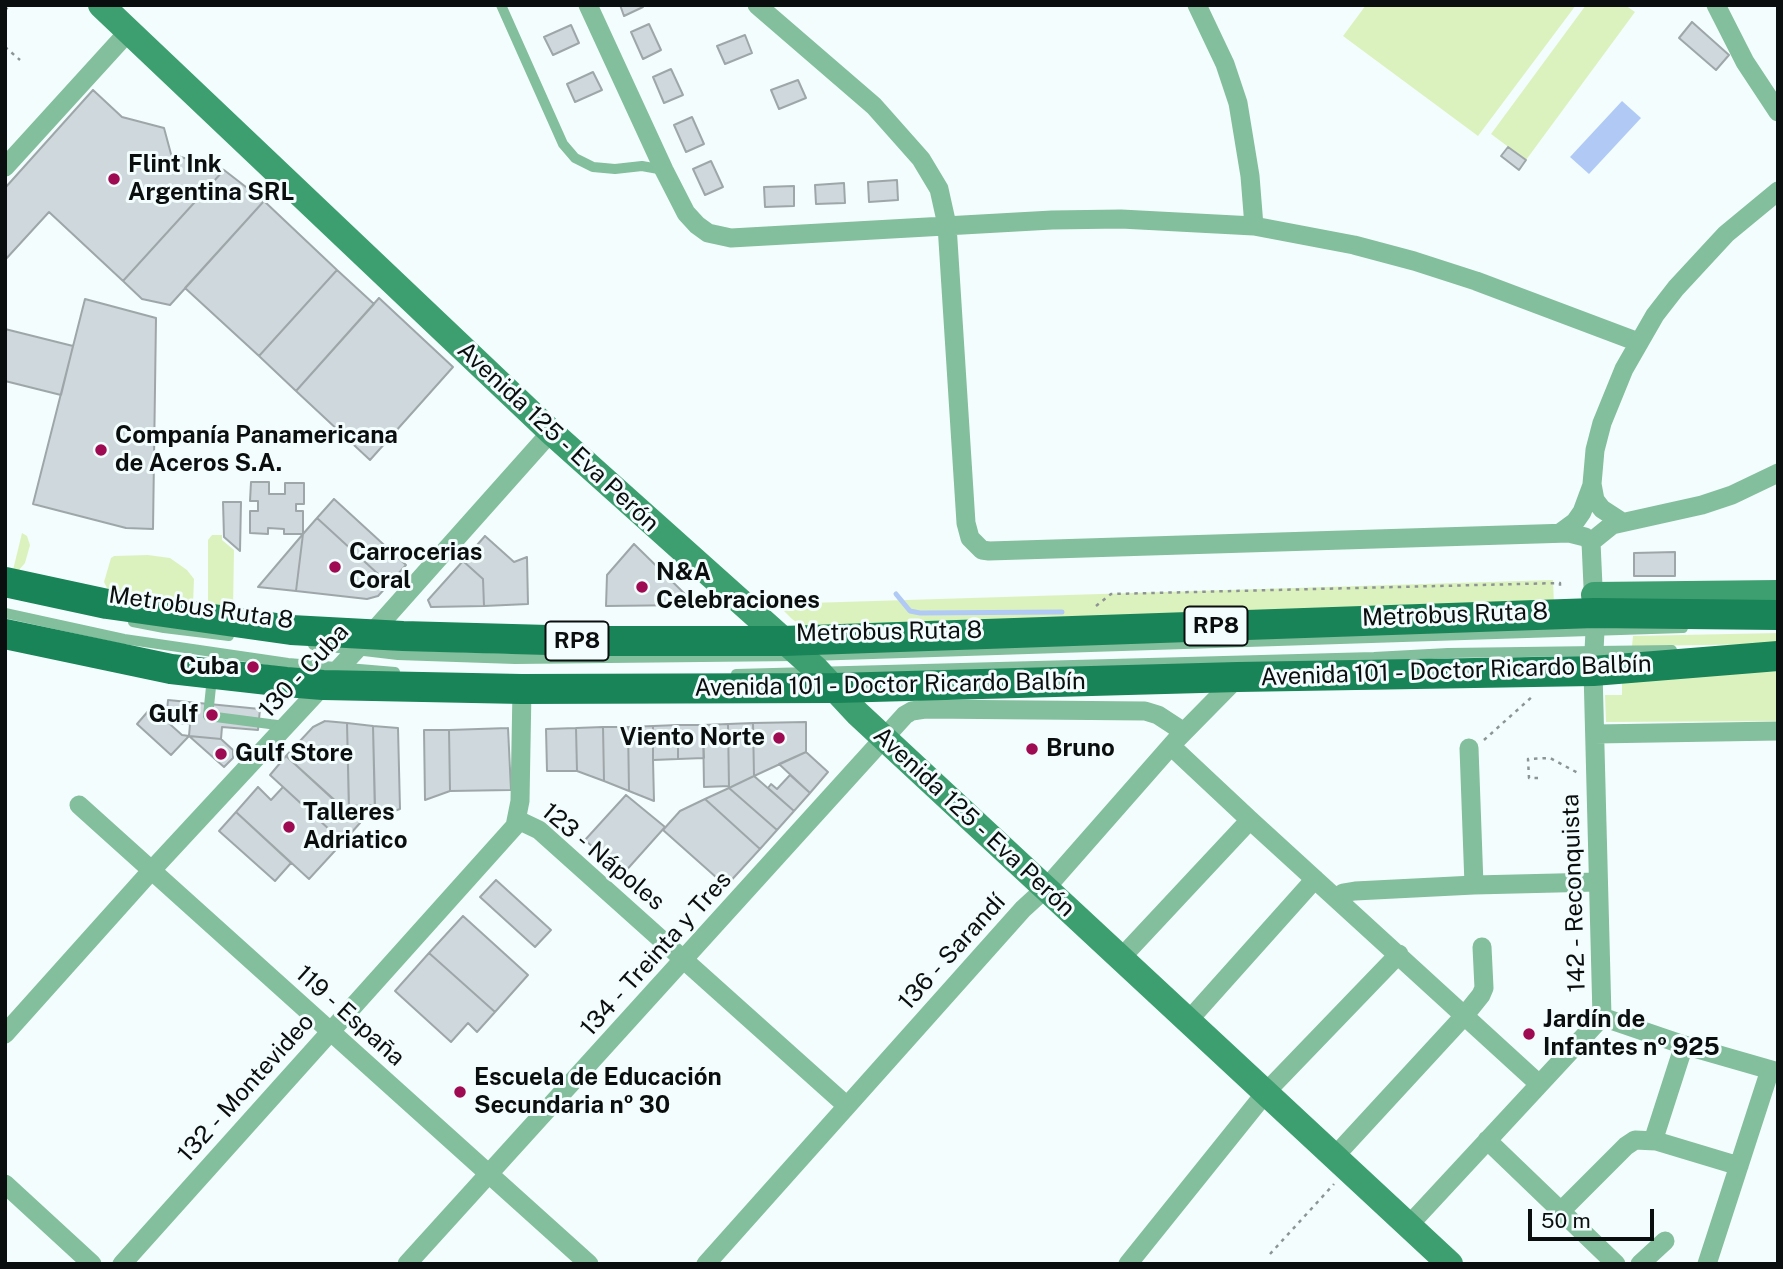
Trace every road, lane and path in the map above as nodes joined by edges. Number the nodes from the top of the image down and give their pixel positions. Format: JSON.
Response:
{"nodes":[{"id":1,"x":10,"y":5,"type":"edge"},
{"id":2,"x":101,"y":5,"type":"edge"},
{"id":3,"x":501,"y":5,"type":"edge"},
{"id":4,"x":588,"y":5,"type":"edge"},
{"id":5,"x":757,"y":5,"type":"edge"},
{"id":6,"x":1197,"y":5,"type":"edge"},
{"id":7,"x":1716,"y":5,"type":"edge"},
{"id":8,"x":5,"y":10,"type":"edge"},
{"id":9,"x":128,"y":31,"type":"junction"},
{"id":10,"x":5,"y":47,"type":"edge"},
{"id":11,"x":20,"y":61,"type":"dead end"},
{"id":12,"x":1778,"y":112,"type":"edge"},
{"id":13,"x":5,"y":167,"type":"edge"},
{"id":14,"x":664,"y":170,"type":"junction"},
{"id":15,"x":1778,"y":191,"type":"edge"},
{"id":16,"x":947,"y":225,"type":"junction"},
{"id":17,"x":1254,"y":226,"type":"junction"},
{"id":18,"x":1639,"y":342,"type":"junction"},
{"id":19,"x":551,"y":432,"type":"junction"},
{"id":20,"x":1778,"y":473,"type":"edge"},
{"id":21,"x":1592,"y":484,"type":"junction"},
{"id":22,"x":1622,"y":522,"type":"junction"},
{"id":23,"x":1560,"y":533,"type":"junction"},
{"id":24,"x":1591,"y":542,"type":"junction"},
{"id":25,"x":5,"y":582,"type":"edge"},
{"id":26,"x":1778,"y":593,"type":"edge"},
{"id":27,"x":5,"y":613,"type":"edge"},
{"id":28,"x":1594,"y":613,"type":"junction"},
{"id":29,"x":1778,"y":617,"type":"edge"},
{"id":30,"x":118,"y":619,"type":"dead end"},
{"id":31,"x":5,"y":634,"type":"edge"},
{"id":32,"x":236,"y":637,"type":"dead end"},
{"id":33,"x":363,"y":642,"type":"junction"},
{"id":34,"x":304,"y":644,"type":"dead end"},
{"id":35,"x":1685,"y":651,"type":"dead end"},
{"id":36,"x":1698,"y":652,"type":"dead end"},
{"id":37,"x":1775,"y":656,"type":"edge"},
{"id":38,"x":1594,"y":661,"type":"junction"},
{"id":39,"x":808,"y":664,"type":"junction"},
{"id":40,"x":1560,"y":672,"type":"junction"},
{"id":41,"x":409,"y":673,"type":"dead end"},
{"id":42,"x":212,"y":674,"type":"junction"},
{"id":43,"x":724,"y":674,"type":"dead end"},
{"id":44,"x":330,"y":676,"type":"junction"},
{"id":45,"x":1238,"y":677,"type":"junction"},
{"id":46,"x":522,"y":690,"type":"junction"},
{"id":47,"x":286,"y":726,"type":"junction"},
{"id":48,"x":1778,"y":731,"type":"edge"},
{"id":49,"x":1595,"y":734,"type":"junction"},
{"id":50,"x":885,"y":739,"type":"junction"},
{"id":51,"x":1177,"y":739,"type":"junction"},
{"id":52,"x":1469,"y":751,"type":"joint"},
{"id":53,"x":1595,"y":776,"type":"junction"},
{"id":54,"x":1538,"y":778,"type":"dead end"},
{"id":55,"x":79,"y":804,"type":"dead end"},
{"id":56,"x":518,"y":820,"type":"junction"},
{"id":57,"x":1250,"y":820,"type":"junction"},
{"id":58,"x":151,"y":871,"type":"junction"},
{"id":59,"x":1315,"y":879,"type":"junction"},
{"id":60,"x":1598,"y":882,"type":"junction"},
{"id":61,"x":1474,"y":885,"type":"junction"},
{"id":62,"x":1046,"y":888,"type":"junction"},
{"id":63,"x":1337,"y":898,"type":"junction"},
{"id":64,"x":1482,"y":947,"type":"dead end"},
{"id":65,"x":1399,"y":954,"type":"junction"},
{"id":66,"x":685,"y":959,"type":"junction"},
{"id":67,"x":1120,"y":959,"type":"junction"},
{"id":68,"x":1465,"y":1015,"type":"junction"},
{"id":69,"x":1602,"y":1017,"type":"junction"},
{"id":70,"x":1188,"y":1021,"type":"junction"},
{"id":71,"x":331,"y":1031,"type":"junction"},
{"id":72,"x":5,"y":1034,"type":"edge"},
{"id":73,"x":1684,"y":1045,"type":"junction"},
{"id":74,"x":1774,"y":1071,"type":"edge"},
{"id":75,"x":1539,"y":1084,"type":"junction"},
{"id":76,"x":1266,"y":1091,"type":"junction"},
{"id":77,"x":847,"y":1106,"type":"junction"},
{"id":78,"x":1487,"y":1140,"type":"junction"},
{"id":79,"x":1656,"y":1141,"type":"junction"},
{"id":80,"x":1342,"y":1162,"type":"junction"},
{"id":81,"x":1739,"y":1166,"type":"junction"},
{"id":82,"x":489,"y":1174,"type":"junction"},
{"id":83,"x":5,"y":1184,"type":"edge"},
{"id":84,"x":1561,"y":1211,"type":"junction"},
{"id":85,"x":1409,"y":1225,"type":"junction"},
{"id":86,"x":1665,"y":1241,"type":"dead end"},
{"id":87,"x":1270,"y":1254,"type":"dead end"},
{"id":88,"x":92,"y":1264,"type":"edge"},
{"id":89,"x":122,"y":1264,"type":"edge"},
{"id":90,"x":407,"y":1264,"type":"edge"},
{"id":91,"x":589,"y":1264,"type":"edge"},
{"id":92,"x":706,"y":1264,"type":"edge"},
{"id":93,"x":1128,"y":1264,"type":"edge"},
{"id":94,"x":1450,"y":1264,"type":"edge"},
{"id":95,"x":1616,"y":1264,"type":"edge"},
{"id":96,"x":1640,"y":1264,"type":"edge"},
{"id":97,"x":1707,"y":1264,"type":"edge"}],
"edges":[{"from":1,"to":8,"type":"path"},
{"from":2,"to":9,"type":"street","name":"Avenida 125 - Eva Perón"},
{"from":3,"to":14,"type":"lane"},
{"from":4,"to":14,"type":"street"},
{"from":5,"to":16,"type":"street"},
{"from":6,"to":17,"type":"street"},
{"from":7,"to":12,"type":"street"},
{"from":9,"to":13,"type":"street"},
{"from":9,"to":19,"type":"street","name":"Avenida 125 - Eva Perón"},
{"from":10,"to":11,"type":"path"},
{"from":14,"to":16,"type":"street"},
{"from":15,"to":18,"type":"street"},
{"from":16,"to":17,"type":"street"},
{"from":16,"to":23,"type":"street"},
{"from":17,"to":18,"type":"street"},
{"from":18,"to":21,"type":"street"},
{"from":19,"to":33,"type":"street","name":"130 - Cuba"},
{"from":19,"to":39,"type":"street","name":"Avenida 125 - Eva Perón"},
{"from":20,"to":22,"type":"street"},
{"from":21,"to":22,"type":"street"},
{"from":21,"to":23,"type":"street"},
{"from":22,"to":24,"type":"street"},
{"from":23,"to":24,"type":"street"},
{"from":24,"to":28,"type":"street","name":"142 - Reconquista"},
{"from":25,"to":33,"type":"main road","name":"Avenida 101 - Doctor Ricardo Balbín","number":"RP8"},
{"from":26,"to":28,"type":"street"},
{"from":27,"to":44,"type":"lane","name":"Metrobus Ruta 8"},
{"from":28,"to":29,"type":"main road","name":"Avenida 101 - Doctor Ricardo Balbín","number":"RP8"},
{"from":28,"to":38,"type":"street","name":"142 - Reconquista"},
{"from":28,"to":39,"type":"main road","name":"Avenida 101 - Doctor Ricardo Balbín","number":"RP8"},
{"from":30,"to":32,"type":"lane","name":"Metrobus Ruta 8"},
{"from":31,"to":42,"type":"main road","name":"Avenida 101 - Doctor Ricardo Balbín","number":"RP8"},
{"from":33,"to":34,"type":"lane","name":"Metrobus Ruta 8"},
{"from":33,"to":39,"type":"main road","name":"Avenida 101 - Doctor Ricardo Balbín","number":"RP8"},
{"from":33,"to":44,"type":"street","name":"130 - Cuba"},
{"from":35,"to":38,"type":"lane","name":"Metrobus Ruta 8"},
{"from":36,"to":37,"type":"lane"},
{"from":37,"to":38,"type":"main road","name":"Avenida 101 - Doctor Ricardo Balbín","number":"RP8"},
{"from":38,"to":39,"type":"lane","name":"Metrobus Ruta 8"},
{"from":38,"to":40,"type":"main road","name":"Avenida 101 - Doctor Ricardo Balbín","number":"RP8"},
{"from":38,"to":49,"type":"street","name":"142 - Reconquista"},
{"from":39,"to":43,"type":"lane","name":"Metrobus Ruta 8"},
{"from":39,"to":45,"type":"main road","name":"Avenida 101 - Doctor Ricardo Balbín","number":"RP8"},
{"from":39,"to":46,"type":"main road","name":"Avenida 101 - Doctor Ricardo Balbín","number":"RP8"},
{"from":39,"to":50,"type":"street","name":"Avenida 125 - Eva Perón"},
{"from":40,"to":45,"type":"main road","name":"Avenida 101 - Doctor Ricardo Balbín","number":"RP8"},
{"from":40,"to":52,"type":"path"},
{"from":41,"to":44,"type":"lane","name":"Metrobus Ruta 8"},
{"from":42,"to":44,"type":"main road","name":"Avenida 101 - Doctor Ricardo Balbín","number":"RP8"},
{"from":42,"to":47,"type":"lane"},
{"from":44,"to":46,"type":"main road","name":"Avenida 101 - Doctor Ricardo Balbín","number":"RP8"},
{"from":44,"to":47,"type":"street","name":"130 - Cuba"},
{"from":45,"to":51,"type":"street","name":"136 - Sarandí"},
{"from":46,"to":56,"type":"street","name":"123 - Nápoles"},
{"from":47,"to":58,"type":"street","name":"130 - Cuba"},
{"from":48,"to":49,"type":"street"},
{"from":49,"to":53,"type":"street","name":"142 - Reconquista"},
{"from":50,"to":51,"type":"street","name":"134 - Treinta y Tres"},
{"from":50,"to":62,"type":"street","name":"Avenida 125 - Eva Perón"},
{"from":50,"to":66,"type":"street","name":"134 - Treinta y Tres"},
{"from":51,"to":57,"type":"street","name":"134 - Treinta y Tres"},
{"from":51,"to":62,"type":"street","name":"136 - Sarandí"},
{"from":52,"to":61,"type":"street"},
{"from":53,"to":54,"type":"path"},
{"from":53,"to":60,"type":"street","name":"142 - Reconquista"},
{"from":55,"to":58,"type":"street","name":"119 - España"},
{"from":56,"to":66,"type":"street","name":"123 - Nápoles"},
{"from":56,"to":71,"type":"street","name":"132 - Montevideo"},
{"from":57,"to":59,"type":"street","name":"134 - Treinta y Tres"},
{"from":57,"to":67,"type":"street"},
{"from":58,"to":71,"type":"street","name":"119 - España"},
{"from":58,"to":72,"type":"street","name":"130 - Cuba"},
{"from":59,"to":63,"type":"street","name":"134 - Treinta y Tres"},
{"from":59,"to":70,"type":"street"},
{"from":60,"to":61,"type":"street"},
{"from":60,"to":69,"type":"street","name":"142 - Reconquista"},
{"from":61,"to":63,"type":"street"},
{"from":62,"to":67,"type":"street","name":"Avenida 125 - Eva Perón"},
{"from":62,"to":77,"type":"street","name":"136 - Sarandí"},
{"from":63,"to":65,"type":"street","name":"134 - Treinta y Tres"},
{"from":64,"to":68,"type":"street"},
{"from":65,"to":68,"type":"street","name":"134 - Treinta y Tres"},
{"from":65,"to":76,"type":"street"},
{"from":66,"to":77,"type":"street","name":"123 - Nápoles"},
{"from":66,"to":82,"type":"street","name":"134 - Treinta y Tres"},
{"from":67,"to":70,"type":"street","name":"Avenida 125 - Eva Perón"},
{"from":68,"to":75,"type":"street","name":"134 - Treinta y Tres"},
{"from":68,"to":80,"type":"street"},
{"from":69,"to":73,"type":"street"},
{"from":69,"to":75,"type":"street","name":"142 - Reconquista"},
{"from":70,"to":76,"type":"street","name":"Avenida 125 - Eva Perón"},
{"from":71,"to":82,"type":"street","name":"119 - España"},
{"from":71,"to":89,"type":"street","name":"132 - Montevideo"},
{"from":73,"to":74,"type":"street"},
{"from":73,"to":79,"type":"street"},
{"from":74,"to":81,"type":"street"},
{"from":75,"to":78,"type":"street","name":"142 - Reconquista"},
{"from":76,"to":80,"type":"street","name":"Avenida 125 - Eva Perón"},
{"from":76,"to":93,"type":"street"},
{"from":77,"to":92,"type":"street","name":"136 - Sarandí"},
{"from":78,"to":84,"type":"street"},
{"from":78,"to":85,"type":"street","name":"142 - Reconquista"},
{"from":79,"to":81,"type":"street"},
{"from":79,"to":84,"type":"street"},
{"from":80,"to":85,"type":"street","name":"Avenida 125 - Eva Perón"},
{"from":80,"to":87,"type":"path"},
{"from":81,"to":97,"type":"street"},
{"from":82,"to":90,"type":"street","name":"134 - Treinta y Tres"},
{"from":82,"to":91,"type":"street","name":"119 - España"},
{"from":83,"to":88,"type":"street"},
{"from":84,"to":95,"type":"street"},
{"from":85,"to":94,"type":"street","name":"Avenida 125 - Eva Perón"},
{"from":86,"to":96,"type":"street"}]}
